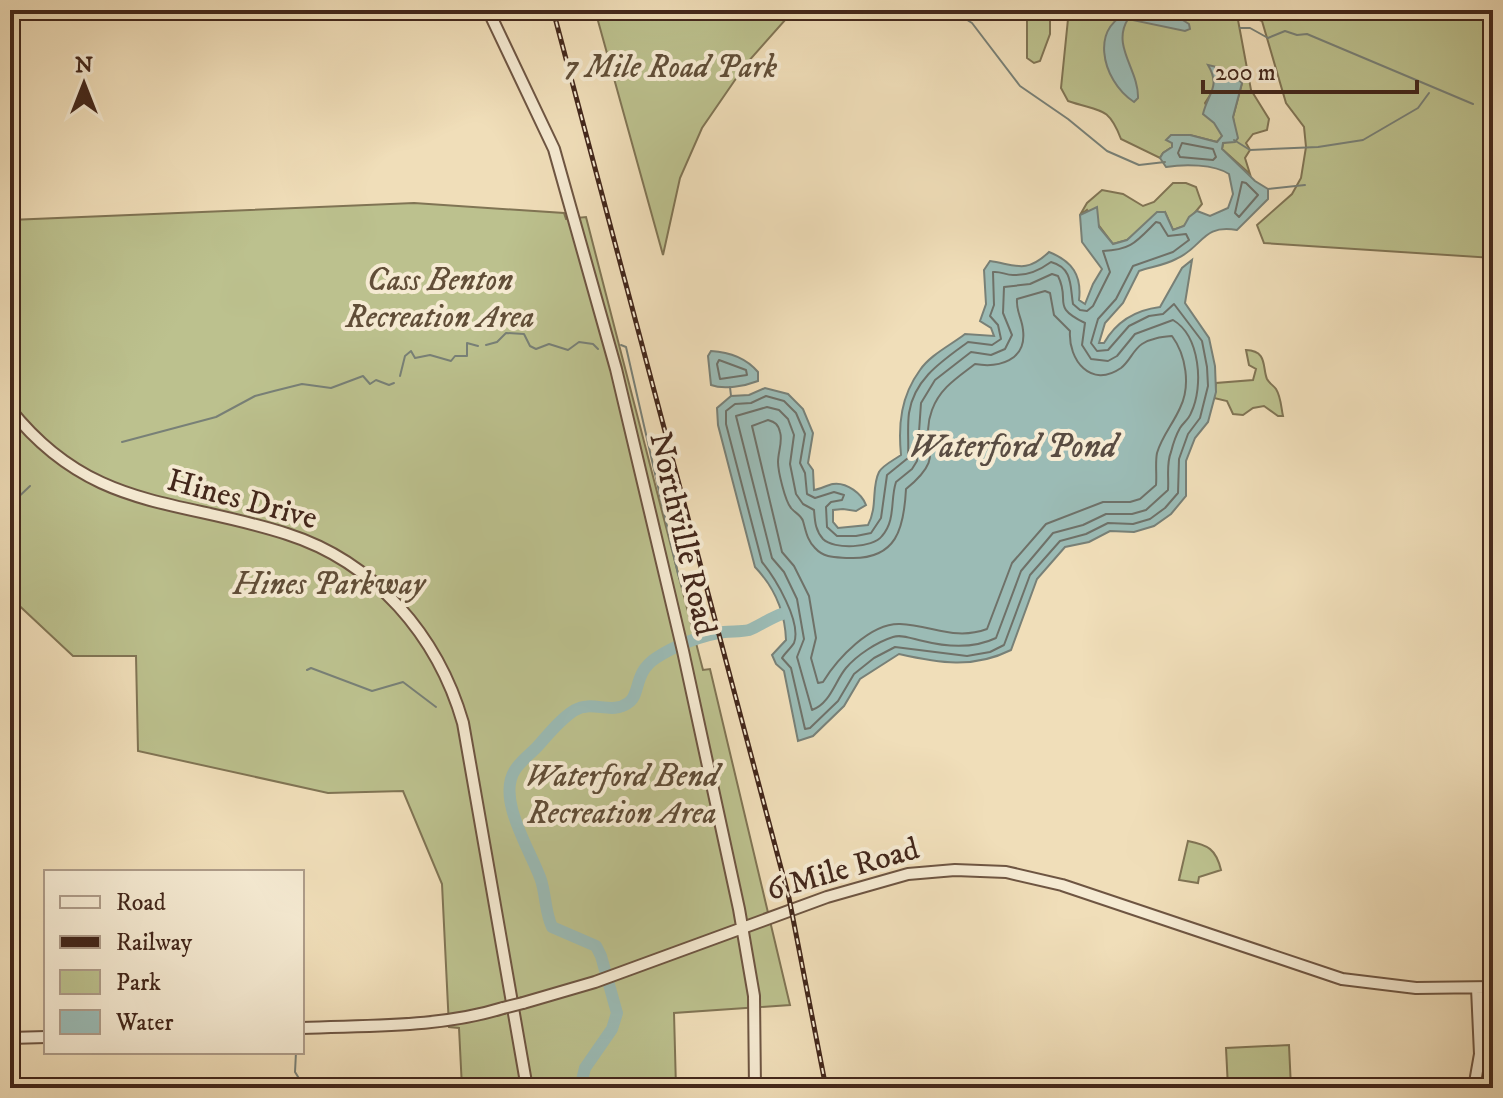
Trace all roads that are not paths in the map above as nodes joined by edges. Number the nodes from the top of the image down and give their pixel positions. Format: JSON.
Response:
{"nodes":[{"id":1,"x":488,"y":10,"type":"edge"},
{"id":2,"x":10,"y":409,"type":"edge"},
{"id":3,"x":742,"y":927,"type":"junction"},
{"id":4,"x":1493,"y":987,"type":"edge"},
{"id":5,"x":1477,"y":988,"type":"junction"},
{"id":6,"x":304,"y":1028,"type":"edge"},
{"id":7,"x":44,"y":1037,"type":"edge"},
{"id":8,"x":10,"y":1038,"type":"edge"},
{"id":9,"x":527,"y":1088,"type":"edge"},
{"id":10,"x":755,"y":1088,"type":"edge"},
{"id":11,"x":1474,"y":1088,"type":"edge"}],
"edges":[{"from":1,"to":3,"type":"street","name":"Northville Road"},
{"from":2,"to":9,"type":"street","name":"Hines Drive"},
{"from":3,"to":5,"type":"street","name":"6 Mile Road"},
{"from":3,"to":6,"type":"street","name":"6 Mile Road","bridge":true},
{"from":3,"to":10,"type":"street","name":"Northville Road"},
{"from":4,"to":5,"type":"street","name":"6 Mile Road"},
{"from":5,"to":11,"type":"street"},
{"from":7,"to":8,"type":"street"}]}
